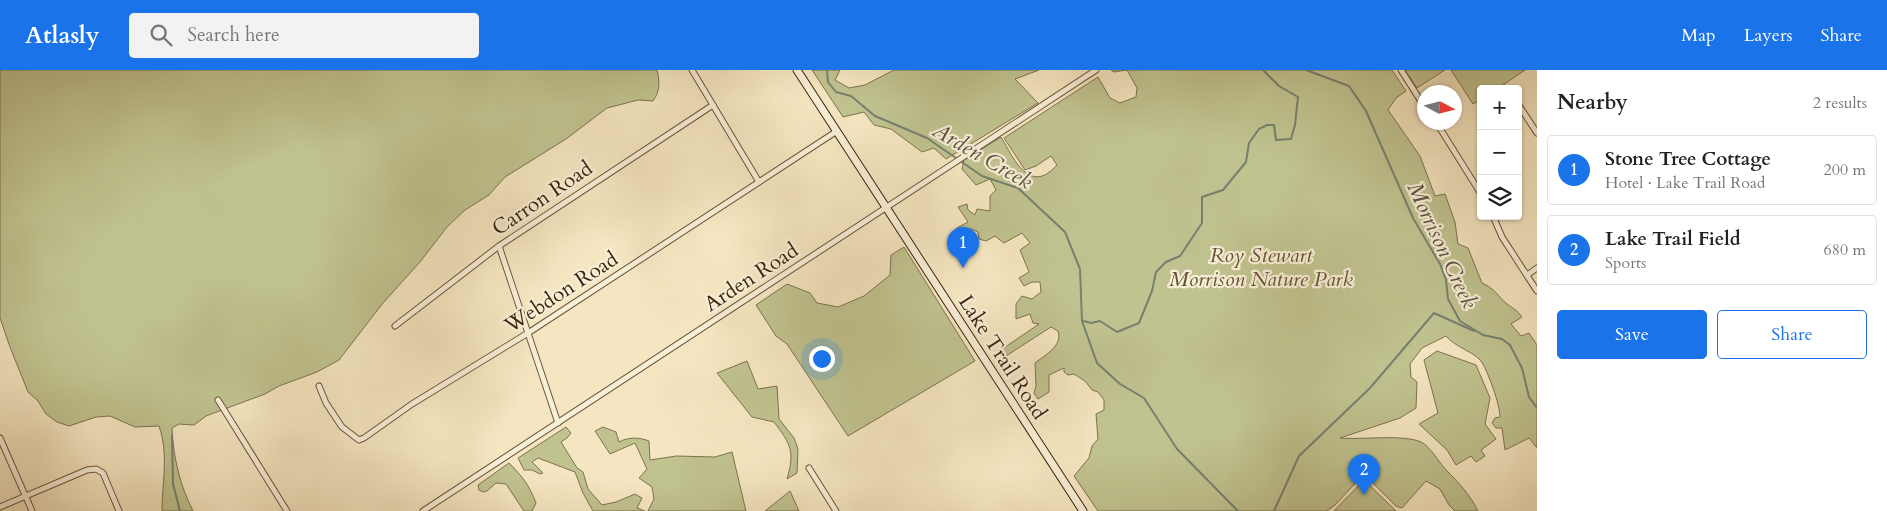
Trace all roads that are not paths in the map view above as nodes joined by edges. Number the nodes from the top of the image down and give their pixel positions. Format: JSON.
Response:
{"nodes":[{"id":1,"x":692,"y":70,"type":"edge"},
{"id":2,"x":797,"y":70,"type":"edge"},
{"id":3,"x":1096,"y":70,"type":"edge"},
{"id":4,"x":1401,"y":70,"type":"edge"},
{"id":5,"x":1417,"y":95,"type":"edge"},
{"id":6,"x":713,"y":105,"type":"junction"},
{"id":7,"x":1522,"y":110,"type":"edge"},
{"id":8,"x":1441,"y":130,"type":"edge"},
{"id":9,"x":837,"y":131,"type":"junction"},
{"id":10,"x":1537,"y":133,"type":"edge"},
{"id":11,"x":759,"y":182,"type":"junction"},
{"id":12,"x":1477,"y":188,"type":"edge"},
{"id":13,"x":886,"y":208,"type":"junction"},
{"id":14,"x":1496,"y":220,"type":"edge"},
{"id":15,"x":499,"y":246,"type":"junction"},
{"id":16,"x":1537,"y":268,"type":"edge"},
{"id":17,"x":1527,"y":275,"type":"junction"},
{"id":18,"x":1537,"y":290,"type":"edge"},
{"id":19,"x":395,"y":326,"type":"dead end"},
{"id":20,"x":528,"y":333,"type":"junction"},
{"id":21,"x":319,"y":386,"type":"dead end"},
{"id":22,"x":218,"y":400,"type":"dead end"},
{"id":23,"x":558,"y":423,"type":"junction"},
{"id":24,"x":0,"y":438,"type":"edge"},
{"id":25,"x":809,"y":468,"type":"dead end"},
{"id":26,"x":25,"y":496,"type":"junction"},
{"id":27,"x":0,"y":507,"type":"edge"},
{"id":28,"x":32,"y":511,"type":"edge"},
{"id":29,"x":119,"y":511,"type":"edge"},
{"id":30,"x":287,"y":511,"type":"edge"},
{"id":31,"x":423,"y":511,"type":"edge"},
{"id":32,"x":836,"y":511,"type":"edge"},
{"id":33,"x":1083,"y":511,"type":"edge"}],
"edges":[{"from":1,"to":6,"type":"street"},
{"from":2,"to":9,"type":"street","name":"Lake Trail Road"},
{"from":3,"to":13,"type":"street","name":"Arden Road"},
{"from":4,"to":5,"type":"street"},
{"from":6,"to":11,"type":"street"},
{"from":6,"to":15,"type":"street","name":"Carron Road"},
{"from":7,"to":10,"type":"street"},
{"from":8,"to":12,"type":"street"},
{"from":9,"to":11,"type":"street","name":"Webdon Road"},
{"from":9,"to":13,"type":"street","name":"Lake Trail Road"},
{"from":11,"to":20,"type":"street","name":"Webdon Road"},
{"from":13,"to":23,"type":"street","name":"Arden Road"},
{"from":13,"to":33,"type":"street","name":"Lake Trail Road"},
{"from":14,"to":17,"type":"street"},
{"from":15,"to":19,"type":"street","name":"Carron Road"},
{"from":15,"to":20,"type":"street"},
{"from":16,"to":17,"type":"street"},
{"from":17,"to":18,"type":"street"},
{"from":20,"to":21,"type":"street","name":"Webdon Road"},
{"from":20,"to":23,"type":"street"},
{"from":22,"to":30,"type":"street"},
{"from":23,"to":31,"type":"street","name":"Arden Road"},
{"from":24,"to":26,"type":"street"},
{"from":25,"to":32,"type":"street"},
{"from":26,"to":27,"type":"street"},
{"from":26,"to":28,"type":"street"},
{"from":26,"to":29,"type":"street"}]}
